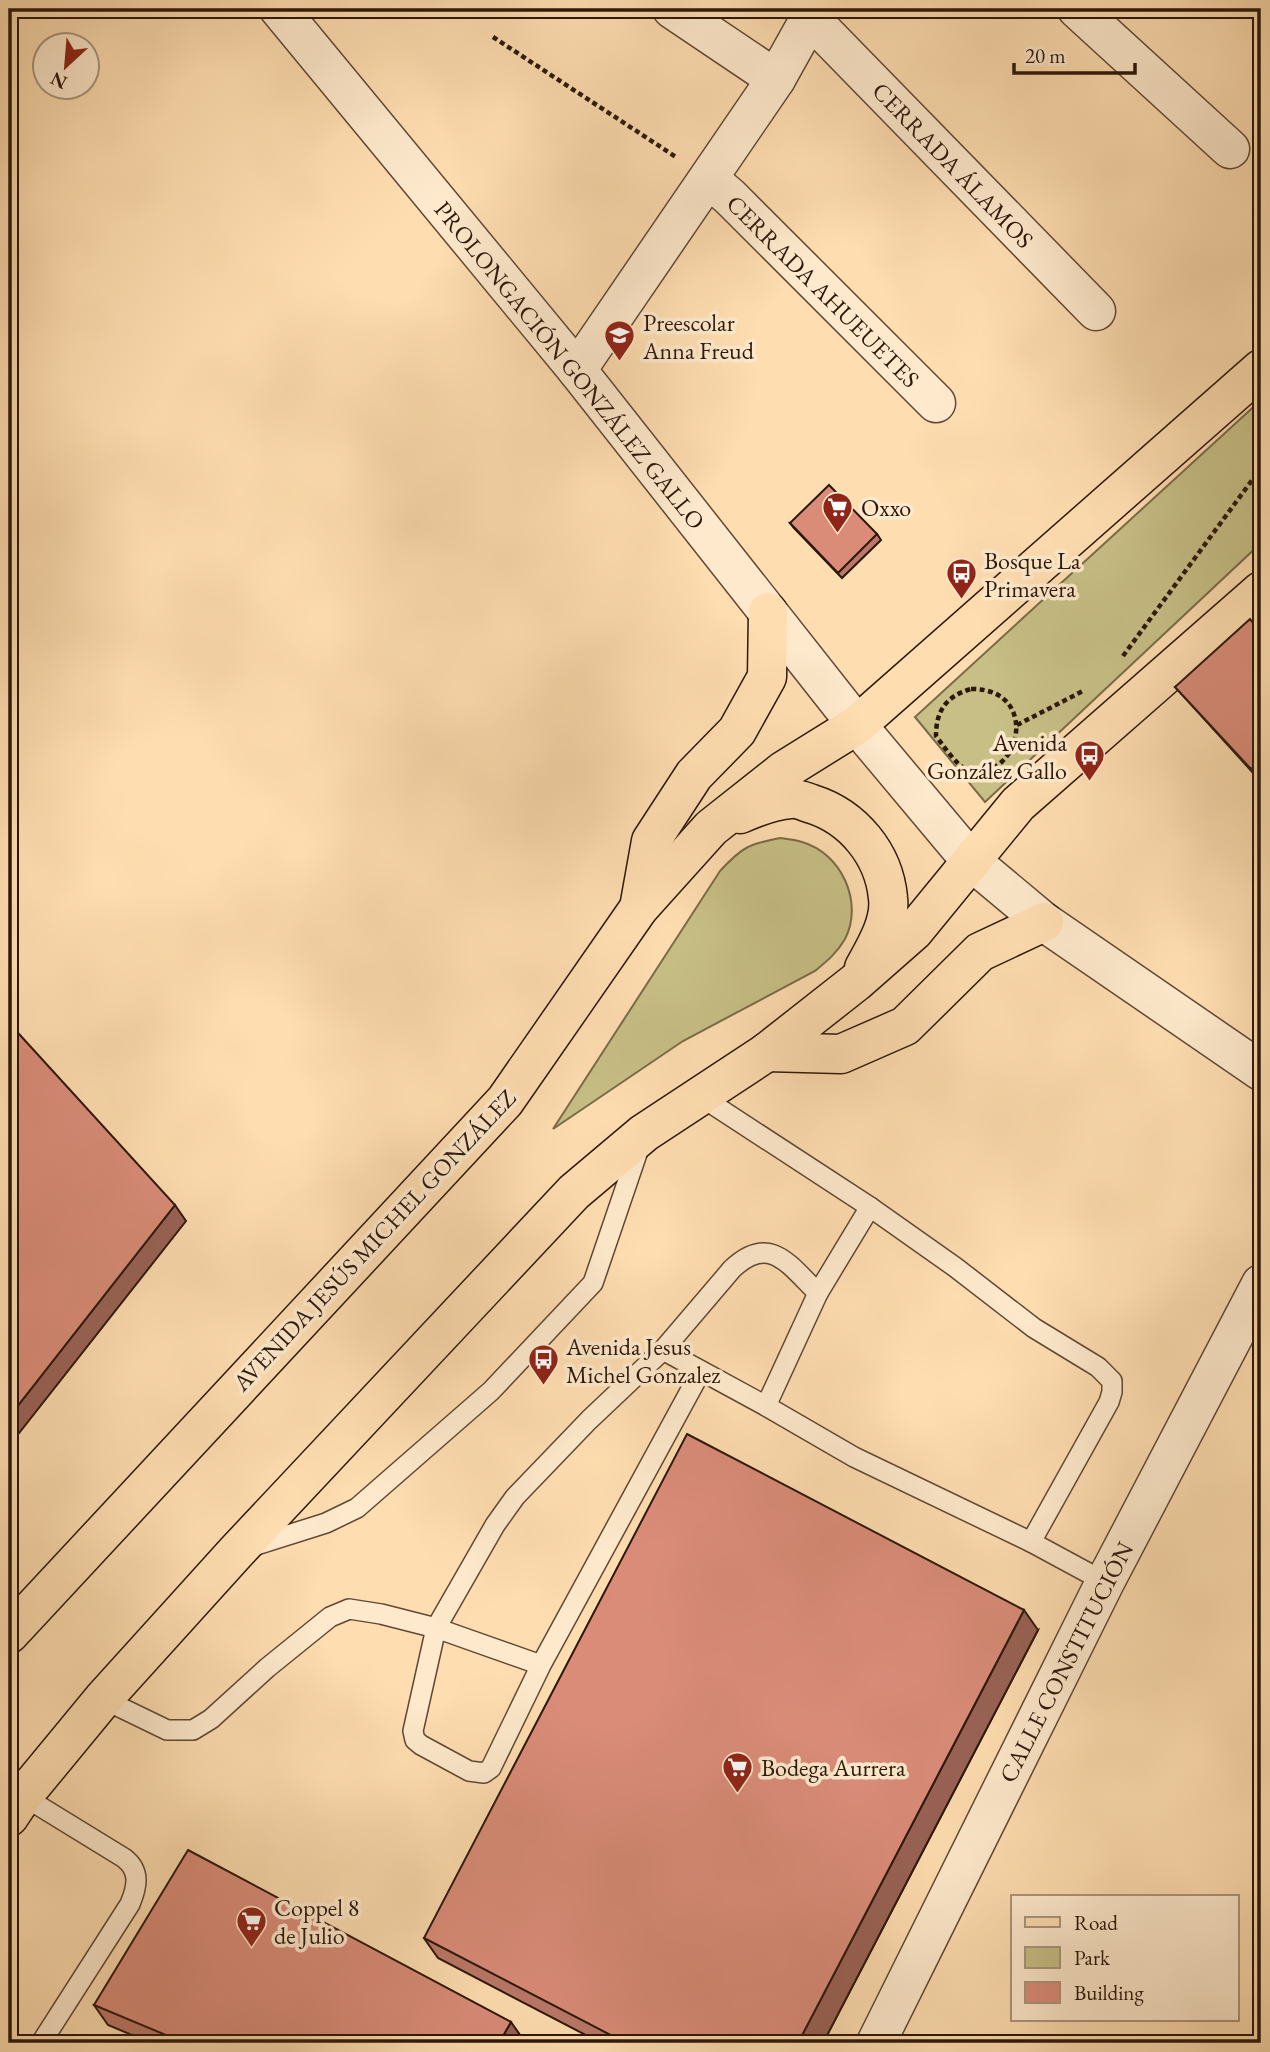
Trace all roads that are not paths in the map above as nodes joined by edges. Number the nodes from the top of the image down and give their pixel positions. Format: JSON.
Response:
{"nodes":[{"id":1,"x":279,"y":9,"type":"edge"},
{"id":2,"x":672,"y":9,"type":"edge"},
{"id":3,"x":1077,"y":9,"type":"edge"},
{"id":4,"x":813,"y":13,"type":"edge"},
{"id":5,"x":776,"y":79,"type":"junction"},
{"id":6,"x":1230,"y":149,"type":"dead end"},
{"id":7,"x":709,"y":179,"type":"junction"},
{"id":8,"x":1096,"y":311,"type":"dead end"},
{"id":9,"x":1261,"y":369,"type":"edge"},
{"id":10,"x":577,"y":370,"type":"junction"},
{"id":11,"x":936,"y":403,"type":"dead end"},
{"id":12,"x":1261,"y":591,"type":"edge"},
{"id":13,"x":768,"y":612,"type":"junction"},
{"id":14,"x":857,"y":725,"type":"junction"},
{"id":15,"x":711,"y":828,"type":"junction"},
{"id":16,"x":971,"y":861,"type":"junction"},
{"id":17,"x":639,"y":908,"type":"junction"},
{"id":18,"x":1045,"y":922,"type":"junction"},
{"id":19,"x":856,"y":982,"type":"junction"},
{"id":20,"x":767,"y":1052,"type":"junction"},
{"id":21,"x":1261,"y":1072,"type":"edge"},
{"id":22,"x":700,"y":1096,"type":"junction"},
{"id":23,"x":644,"y":1133,"type":"junction"},
{"id":24,"x":870,"y":1207,"type":"junction"},
{"id":25,"x":1261,"y":1284,"type":"edge"},
{"id":26,"x":817,"y":1293,"type":"junction"},
{"id":27,"x":663,"y":1350,"type":"junction"},
{"id":28,"x":701,"y":1371,"type":"junction"},
{"id":29,"x":766,"y":1406,"type":"junction"},
{"id":30,"x":1031,"y":1542,"type":"junction"},
{"id":31,"x":236,"y":1552,"type":"junction"},
{"id":32,"x":1105,"y":1582,"type":"junction"},
{"id":33,"x":436,"y":1628,"type":"junction"},
{"id":34,"x":9,"y":1634,"type":"edge"},
{"id":35,"x":541,"y":1665,"type":"junction"},
{"id":36,"x":103,"y":1699,"type":"junction"},
{"id":37,"x":16,"y":1807,"type":"edge"},
{"id":38,"x":41,"y":2043,"type":"edge"},
{"id":39,"x":876,"y":2043,"type":"edge"}],
"edges":[{"from":1,"to":10,"type":"street","name":"PROLONGACIÓN GONZÁLEZ GALLO"},
{"from":2,"to":5,"type":"street"},
{"from":3,"to":6,"type":"street"},
{"from":4,"to":5,"type":"street"},
{"from":4,"to":8,"type":"street","name":"CERRADA ÁLAMOS"},
{"from":5,"to":7,"type":"street"},
{"from":7,"to":10,"type":"street"},
{"from":7,"to":11,"type":"street","name":"CERRADA AHUEUETES"},
{"from":9,"to":14,"type":"main road","name":"AVENIDA JESÚS MICHEL GONZÁLEZ"},
{"from":10,"to":13,"type":"street","name":"PROLONGACIÓN GONZÁLEZ GALLO"},
{"from":12,"to":16,"type":"main road"},
{"from":13,"to":14,"type":"street","name":"PROLONGACIÓN GONZÁLEZ GALLO"},
{"from":13,"to":17,"type":"main road"},
{"from":14,"to":15,"type":"main road","name":"AVENIDA JESÚS MICHEL GONZÁLEZ"},
{"from":14,"to":16,"type":"street"},
{"from":15,"to":17,"type":"main road","name":"AVENIDA JESÚS MICHEL GONZÁLEZ"},
{"from":15,"to":19,"type":"main road"},
{"from":16,"to":18,"type":"street"},
{"from":16,"to":19,"type":"main road"},
{"from":17,"to":34,"type":"main road","name":"AVENIDA JESÚS MICHEL GONZÁLEZ"},
{"from":18,"to":20,"type":"main road"},
{"from":18,"to":21,"type":"street"},
{"from":19,"to":20,"type":"main road"},
{"from":20,"to":22,"type":"main road"},
{"from":22,"to":23,"type":"main road"},
{"from":22,"to":24,"type":"lane"},
{"from":23,"to":31,"type":"main road"},
{"from":23,"to":31,"type":"lane"},
{"from":24,"to":26,"type":"lane"},
{"from":24,"to":30,"type":"lane"},
{"from":25,"to":32,"type":"street","name":"CALLE CONSTITUCIÓN"},
{"from":26,"to":27,"type":"lane"},
{"from":26,"to":29,"type":"lane"},
{"from":27,"to":28,"type":"lane"},
{"from":27,"to":33,"type":"lane"},
{"from":28,"to":29,"type":"lane"},
{"from":28,"to":35,"type":"lane"},
{"from":29,"to":30,"type":"lane"},
{"from":30,"to":32,"type":"lane"},
{"from":31,"to":36,"type":"main road"},
{"from":32,"to":39,"type":"street","name":"CALLE CONSTITUCIÓN"},
{"from":33,"to":35,"type":"lane"},
{"from":33,"to":35,"type":"lane"},
{"from":33,"to":36,"type":"lane"},
{"from":36,"to":37,"type":"main road"},
{"from":37,"to":38,"type":"lane"}]}
